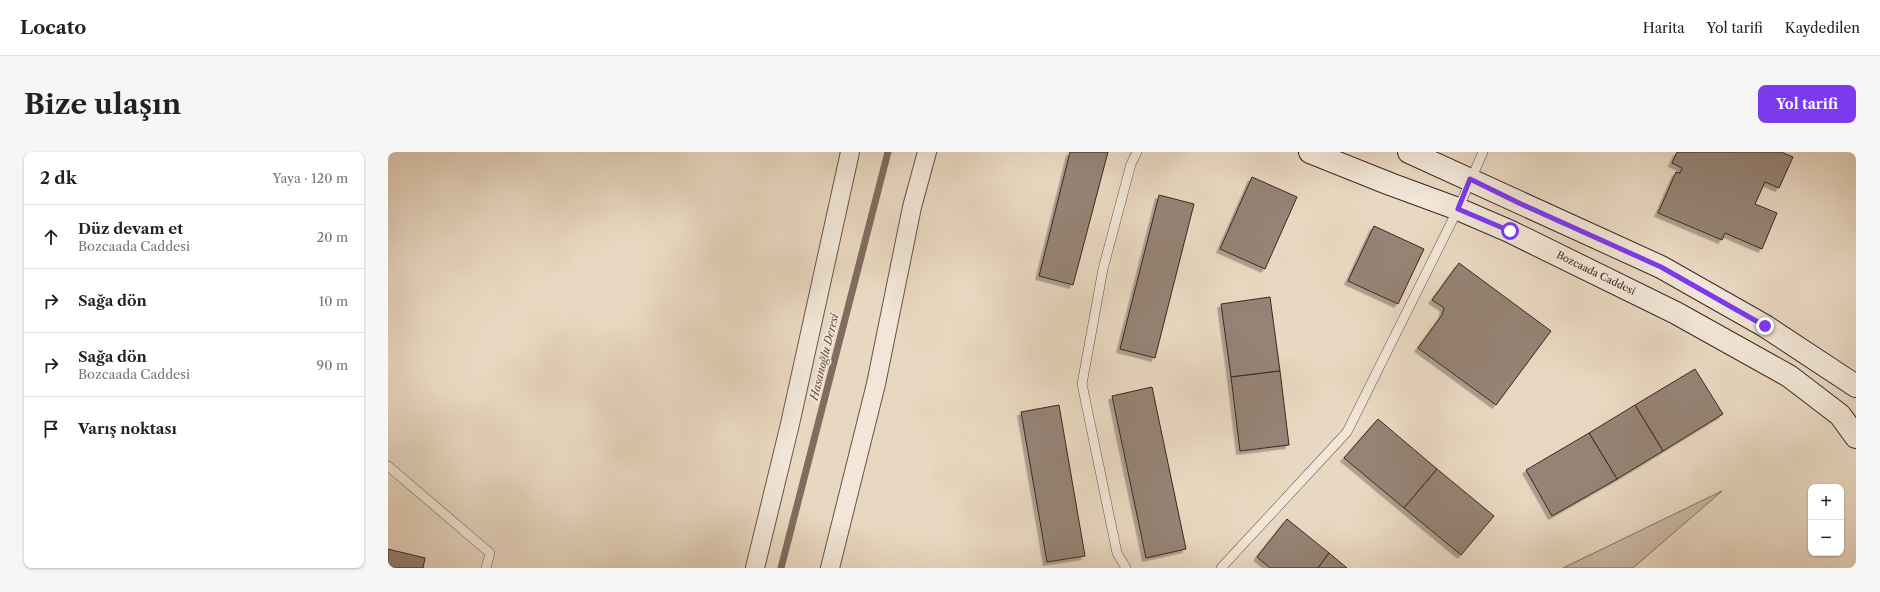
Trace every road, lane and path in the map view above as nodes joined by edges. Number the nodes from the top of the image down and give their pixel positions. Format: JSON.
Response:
{"nodes":[{"id":1,"x":850,"y":152,"type":"edge"},
{"id":2,"x":927,"y":152,"type":"edge"},
{"id":3,"x":1137,"y":152,"type":"edge"},
{"id":4,"x":1310,"y":152,"type":"edge"},
{"id":5,"x":1409,"y":152,"type":"edge"},
{"id":6,"x":1483,"y":152,"type":"edge"},
{"id":7,"x":1470,"y":179,"type":"junction"},
{"id":8,"x":1458,"y":209,"type":"junction"},
{"id":9,"x":1856,"y":386,"type":"edge"},
{"id":10,"x":1856,"y":437,"type":"edge"},
{"id":11,"x":388,"y":466,"type":"edge"},
{"id":12,"x":486,"y":568,"type":"edge"},
{"id":13,"x":755,"y":568,"type":"edge"},
{"id":14,"x":830,"y":568,"type":"edge"},
{"id":15,"x":1126,"y":568,"type":"edge"},
{"id":16,"x":1221,"y":568,"type":"edge"}],
"edges":[{"from":1,"to":13,"type":"street"},
{"from":2,"to":14,"type":"street"},
{"from":3,"to":15,"type":"lane"},
{"from":4,"to":8,"type":"street","name":"Bozcaada Caddesi"},
{"from":5,"to":7,"type":"street"},
{"from":6,"to":7,"type":"lane"},
{"from":7,"to":8,"type":"lane"},
{"from":7,"to":9,"type":"street"},
{"from":8,"to":10,"type":"street","name":"Bozcaada Caddesi"},
{"from":8,"to":16,"type":"lane"},
{"from":11,"to":12,"type":"lane"}]}
